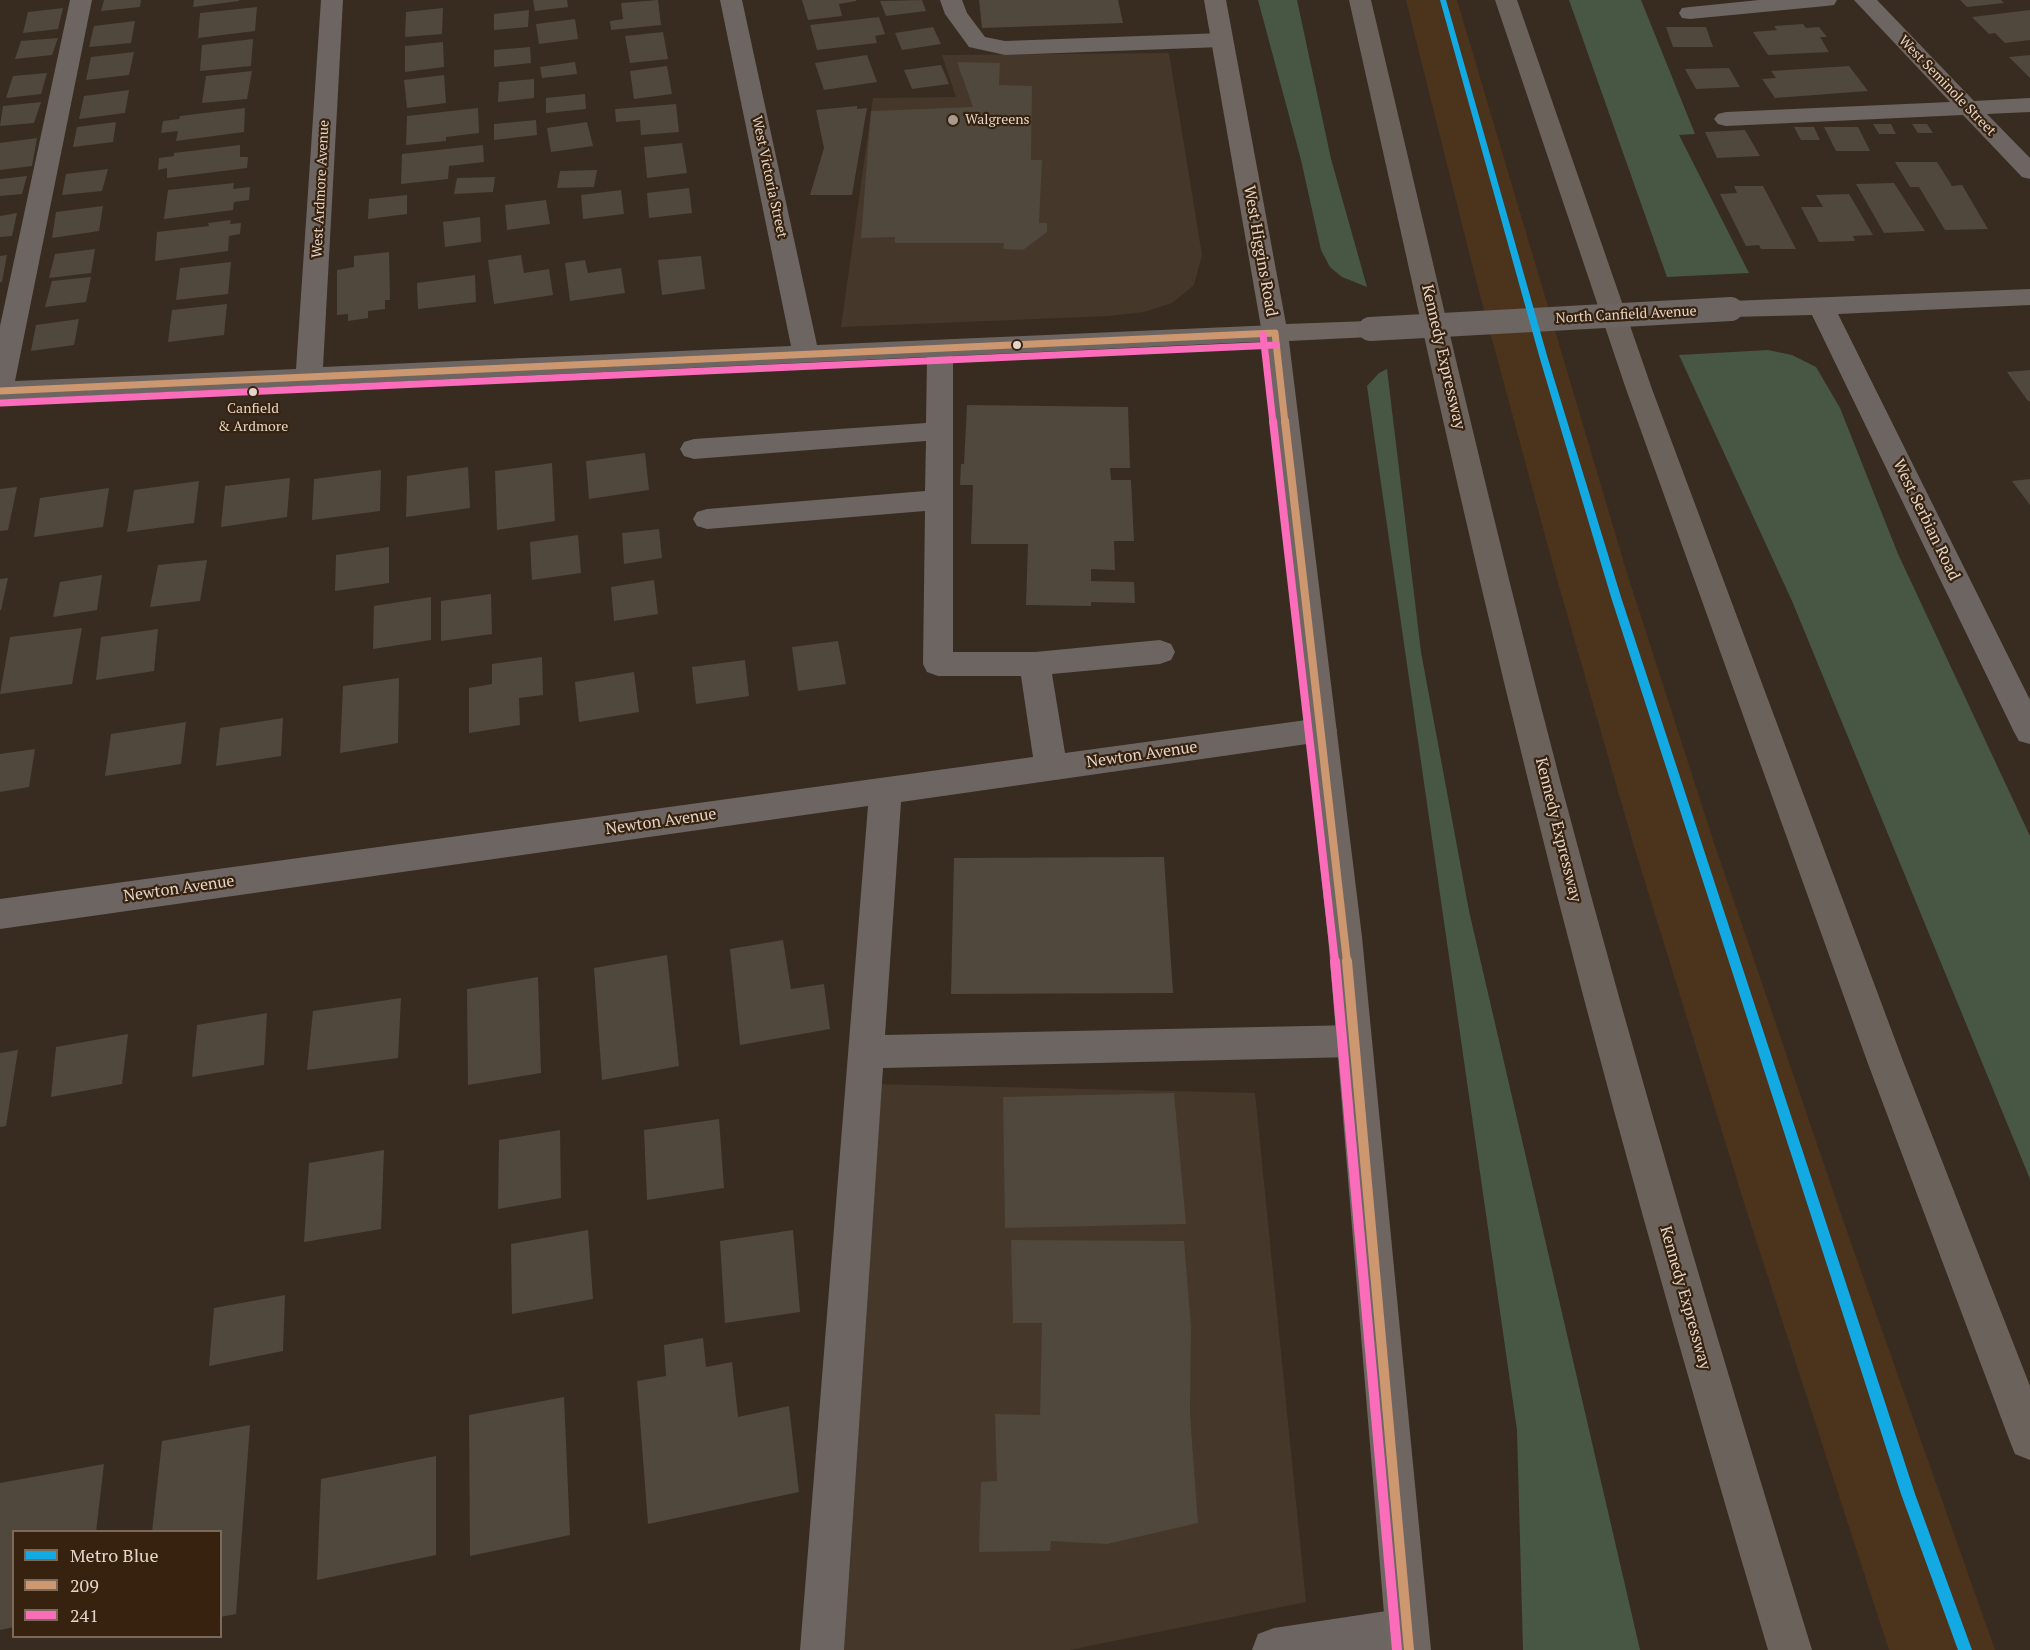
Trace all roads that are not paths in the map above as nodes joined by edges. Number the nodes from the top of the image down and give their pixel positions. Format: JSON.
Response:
{"nodes":[{"id":1,"x":81,"y":0,"type":"edge"},
{"id":2,"x":332,"y":0,"type":"edge"},
{"id":3,"x":731,"y":0,"type":"edge"},
{"id":4,"x":951,"y":0,"type":"edge"},
{"id":5,"x":1215,"y":0,"type":"edge"},
{"id":6,"x":1360,"y":0,"type":"edge"},
{"id":7,"x":1506,"y":0,"type":"edge"},
{"id":8,"x":1826,"y":0,"type":"edge"},
{"id":9,"x":1865,"y":0,"type":"edge"},
{"id":10,"x":1690,"y":13,"type":"dead end"},
{"id":11,"x":1222,"y":40,"type":"junction"},
{"id":12,"x":2030,"y":105,"type":"edge"},
{"id":13,"x":1968,"y":108,"type":"junction"},
{"id":14,"x":1726,"y":119,"type":"dead end"},
{"id":15,"x":2030,"y":172,"type":"edge"},
{"id":16,"x":2030,"y":297,"type":"edge"},
{"id":17,"x":1821,"y":307,"type":"junction"},
{"id":18,"x":1370,"y":329,"type":"joint"},
{"id":19,"x":1275,"y":333,"type":"junction"},
{"id":20,"x":940,"y":348,"type":"junction"},
{"id":21,"x":806,"y":355,"type":"junction"},
{"id":22,"x":309,"y":378,"type":"junction"},
{"id":23,"x":0,"y":390,"type":"edge"},
{"id":24,"x":940,"y":431,"type":"junction"},
{"id":25,"x":694,"y":449,"type":"dead end"},
{"id":26,"x":939,"y":500,"type":"junction"},
{"id":27,"x":706,"y":519,"type":"dead end"},
{"id":28,"x":1160,"y":652,"type":"dead end"},
{"id":29,"x":1035,"y":664,"type":"junction"},
{"id":30,"x":1322,"y":730,"type":"junction"},
{"id":31,"x":2030,"y":732,"type":"edge"},
{"id":32,"x":1051,"y":768,"type":"junction"},
{"id":33,"x":885,"y":791,"type":"junction"},
{"id":34,"x":0,"y":914,"type":"edge"},
{"id":35,"x":1354,"y":1041,"type":"junction"},
{"id":36,"x":866,"y":1052,"type":"junction"},
{"id":37,"x":2030,"y":1439,"type":"edge"},
{"id":38,"x":1408,"y":1640,"type":"edge"},
{"id":39,"x":822,"y":1650,"type":"edge"},
{"id":40,"x":1274,"y":1650,"type":"edge"},
{"id":41,"x":1790,"y":1650,"type":"edge"}],
"edges":[{"from":1,"to":23,"type":"street"},
{"from":2,"to":22,"type":"street","name":"West Ardmore Avenue"},
{"from":3,"to":21,"type":"street","name":"West Victoria Street"},
{"from":4,"to":11,"type":"street"},
{"from":5,"to":11,"type":"main road","name":"West Higgins Road"},
{"from":6,"to":41,"type":"highway","name":"Kennedy Expressway"},
{"from":7,"to":37,"type":"highway"},
{"from":8,"to":10,"type":"street"},
{"from":9,"to":13,"type":"street","name":"West Seminole Street"},
{"from":11,"to":19,"type":"main road","name":"West Higgins Road"},
{"from":12,"to":13,"type":"street"},
{"from":13,"to":14,"type":"street"},
{"from":13,"to":15,"type":"street","name":"West Seminole Street"},
{"from":16,"to":17,"type":"street","name":"North Canfield Avenue"},
{"from":17,"to":18,"type":"street","name":"North Canfield Avenue","bridge":true},
{"from":17,"to":31,"type":"street","name":"West Serbian Road"},
{"from":18,"to":19,"type":"main road","name":"North Canfield Avenue"},
{"from":19,"to":20,"type":"street","name":"North Canfield Avenue"},
{"from":19,"to":30,"type":"main road","name":"West Higgins Road"},
{"from":20,"to":21,"type":"street","name":"North Canfield Avenue"},
{"from":20,"to":24,"type":"street"},
{"from":21,"to":22,"type":"street","name":"North Canfield Avenue"},
{"from":22,"to":23,"type":"street","name":"North Canfield Avenue"},
{"from":24,"to":25,"type":"street"},
{"from":24,"to":26,"type":"street"},
{"from":26,"to":27,"type":"street"},
{"from":26,"to":29,"type":"street"},
{"from":28,"to":29,"type":"street"},
{"from":29,"to":32,"type":"street"},
{"from":30,"to":32,"type":"street","name":"Newton Avenue"},
{"from":30,"to":35,"type":"main road","name":"West Higgins Road"},
{"from":32,"to":33,"type":"street","name":"Newton Avenue"},
{"from":33,"to":34,"type":"street","name":"Newton Avenue"},
{"from":33,"to":36,"type":"street"},
{"from":35,"to":36,"type":"street"},
{"from":35,"to":38,"type":"main road","name":"West Higgins Road"},
{"from":36,"to":39,"type":"street"},
{"from":38,"to":40,"type":"street"}]}
